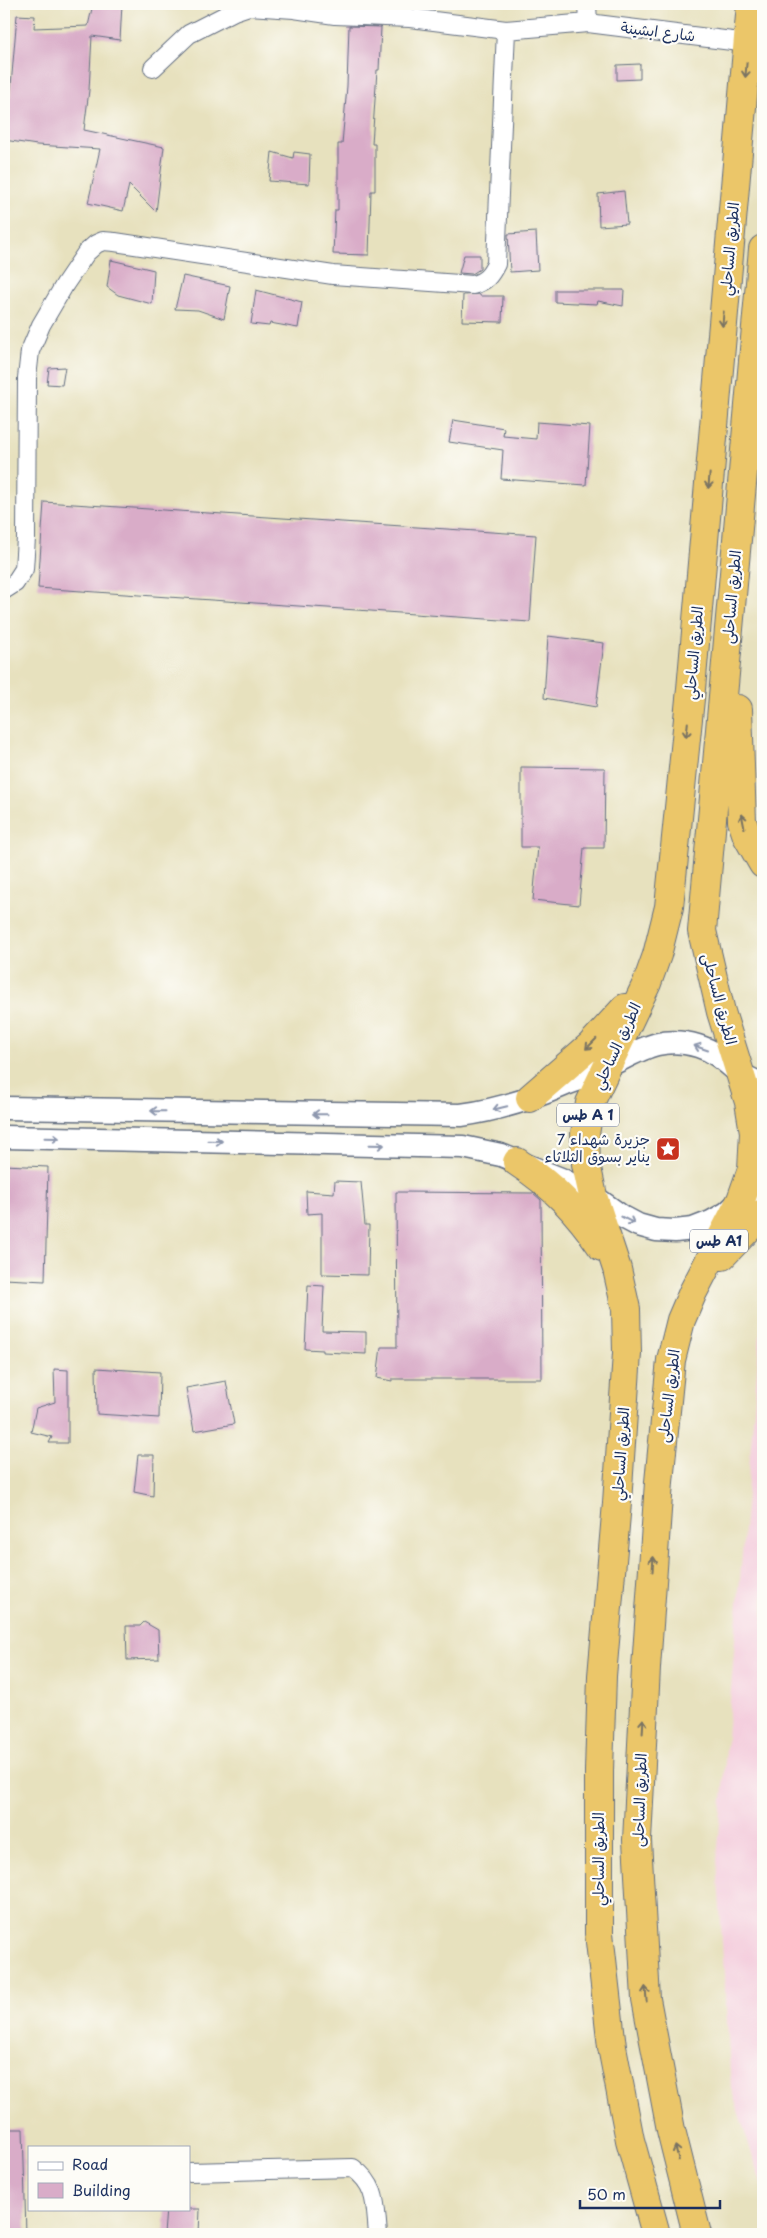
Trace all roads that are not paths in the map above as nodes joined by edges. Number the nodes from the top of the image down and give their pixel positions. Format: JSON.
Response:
{"nodes":[{"id":1,"x":587,"y":4,"type":"edge"},
{"id":2,"x":751,"y":4,"type":"edge"},
{"id":3,"x":588,"y":23,"type":"junction"},
{"id":4,"x":506,"y":30,"type":"junction"},
{"id":5,"x":748,"y":43,"type":"junction"},
{"id":6,"x":153,"y":68,"type":"dead end"},
{"id":7,"x":763,"y":248,"type":"edge"},
{"id":8,"x":4,"y":590,"type":"edge"},
{"id":9,"x":730,"y":615,"type":"junction"},
{"id":10,"x":763,"y":864,"type":"edge"},
{"id":11,"x":647,"y":982,"type":"junction"},
{"id":12,"x":608,"y":1066,"type":"junction"},
{"id":13,"x":752,"y":1080,"type":"edge"},
{"id":14,"x":530,"y":1098,"type":"junction"},
{"id":15,"x":4,"y":1108,"type":"edge"},
{"id":16,"x":4,"y":1136,"type":"edge"},
{"id":17,"x":517,"y":1162,"type":"junction"},
{"id":18,"x":594,"y":1196,"type":"junction"},
{"id":19,"x":756,"y":1201,"type":"edge"},
{"id":20,"x":617,"y":1269,"type":"junction"},
{"id":21,"x":190,"y":2172,"type":"edge"},
{"id":22,"x":378,"y":2234,"type":"edge"},
{"id":23,"x":656,"y":2234,"type":"edge"},
{"id":24,"x":697,"y":2234,"type":"edge"}],
"edges":[{"from":1,"to":3,"type":"street"},
{"from":2,"to":5,"type":"highway","name":"الطريق الساحلي","number":"طس A 1"},
{"from":3,"to":4,"type":"street","name":"شارع ابشينة"},
{"from":3,"to":5,"type":"street","name":"شارع ابشينة"},
{"from":4,"to":6,"type":"street","name":"شارع ابشينة"},
{"from":4,"to":8,"type":"street"},
{"from":5,"to":11,"type":"highway","name":"الطريق الساحلي","number":"طس A 1","one_way":true},
{"from":7,"to":9,"type":"highway","name":"الطريق الساحلى"},
{"from":10,"to":9,"type":"highway","one_way":true},
{"from":9,"to":13,"type":"highway","name":"الطريق الساحلى"},
{"from":11,"to":12,"type":"highway","name":"الطريق الساحلي","number":"طس A 1"},
{"from":11,"to":14,"type":"highway","one_way":true},
{"from":13,"to":12,"type":"street","one_way":true},
{"from":12,"to":14,"type":"street"},
{"from":12,"to":18,"type":"highway","name":"الطريق الساحلي","number":"طس A 1"},
{"from":13,"to":19,"type":"highway","name":"الطريق الساحلى"},
{"from":14,"to":15,"type":"street","one_way":true},
{"from":16,"to":17,"type":"street","one_way":true},
{"from":17,"to":18,"type":"street"},
{"from":17,"to":20,"type":"highway"},
{"from":18,"to":19,"type":"street","one_way":true},
{"from":18,"to":20,"type":"highway","name":"الطريق الساحلي","number":"طس A 1"},
{"from":24,"to":19,"type":"highway","name":"الطريق الساحلى","one_way":true},
{"from":20,"to":23,"type":"highway","name":"الطريق الساحلي","number":"طس A 1"},
{"from":21,"to":22,"type":"street"}]}
